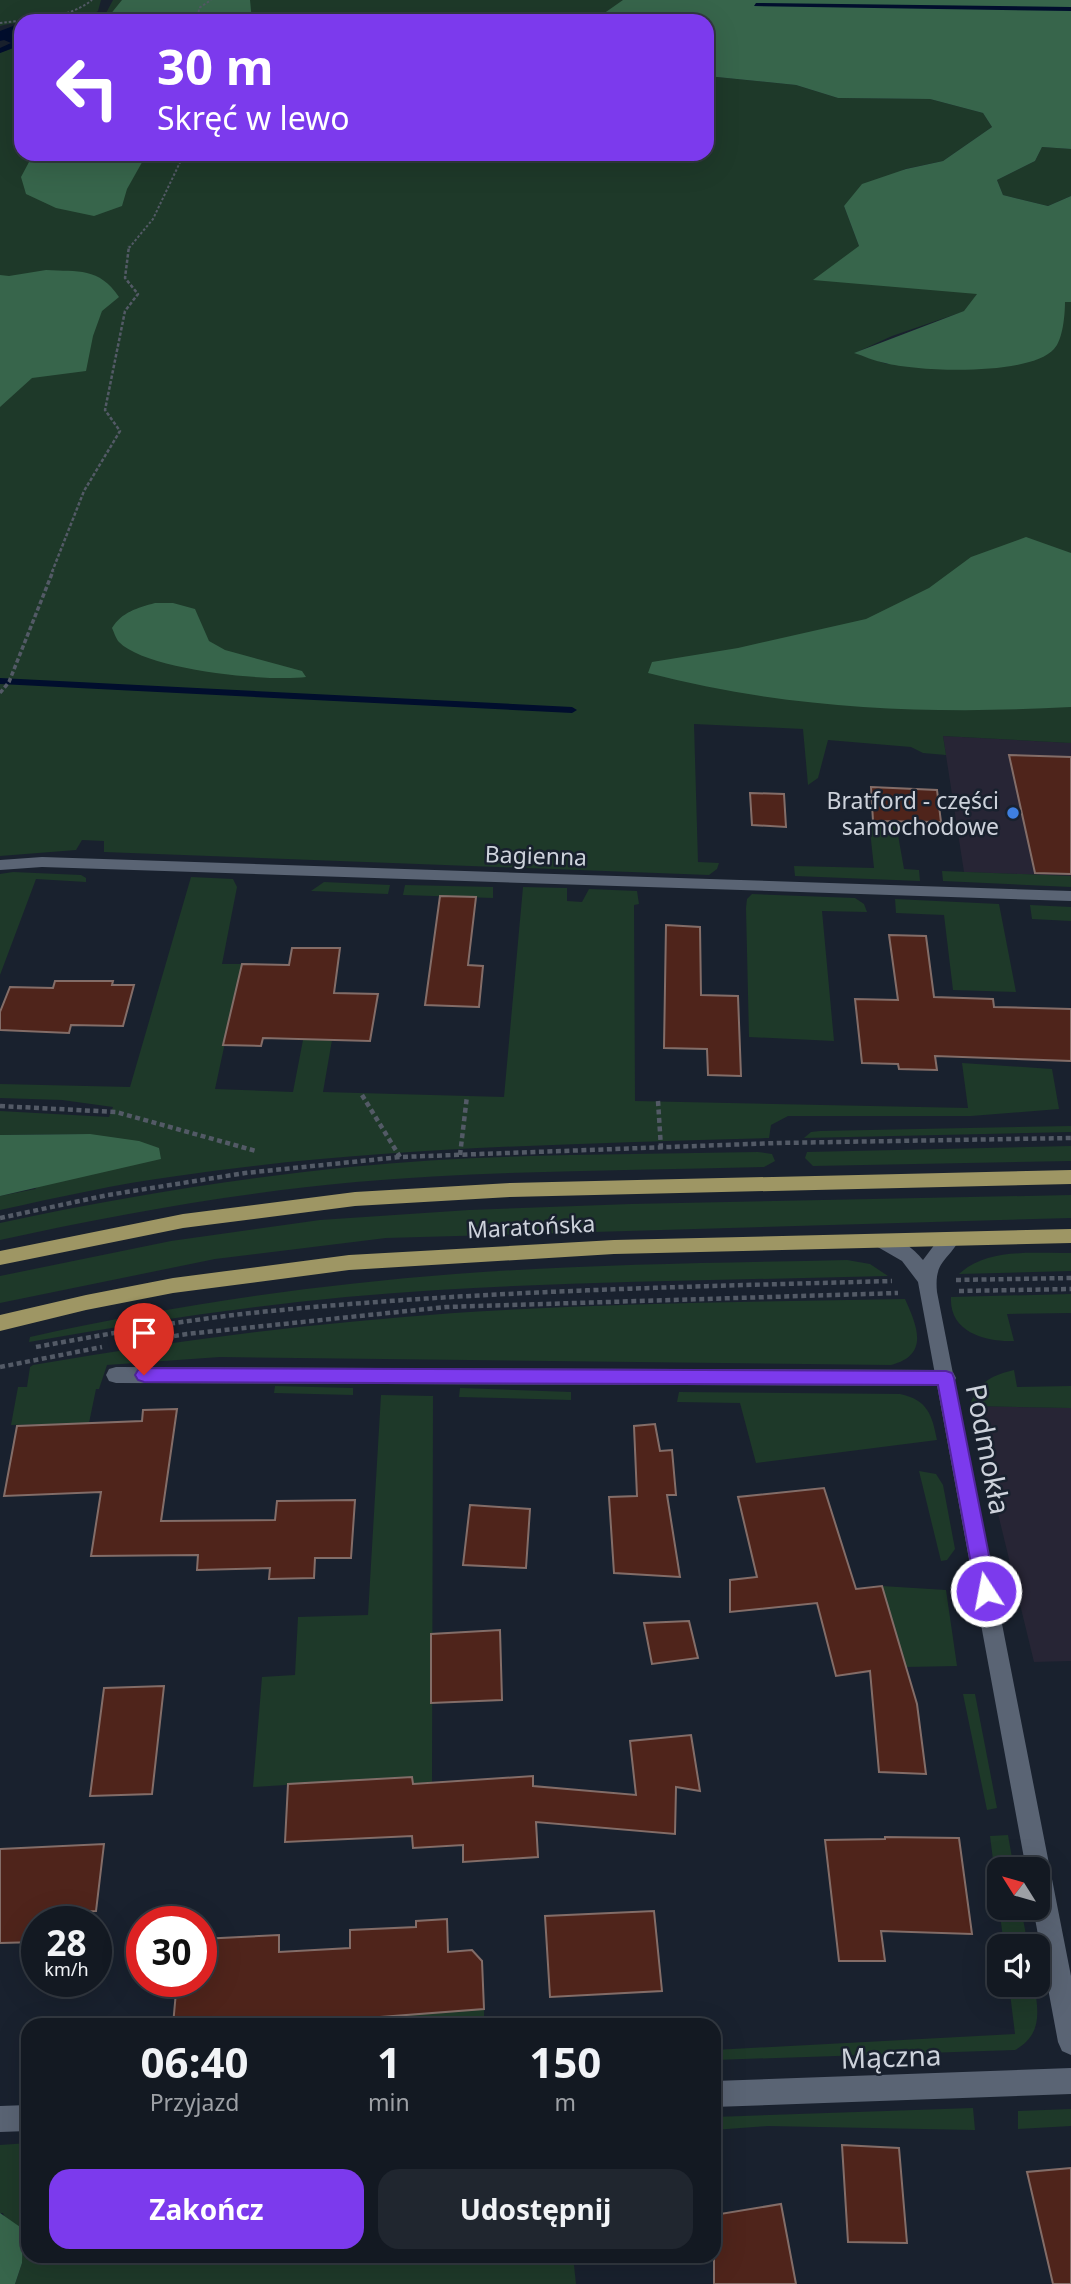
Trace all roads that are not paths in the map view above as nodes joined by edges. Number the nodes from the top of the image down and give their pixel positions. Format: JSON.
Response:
{"nodes":[{"id":1,"x":0,"y":865,"type":"edge"},
{"id":2,"x":1071,"y":896,"type":"edge"},
{"id":3,"x":1071,"y":1177,"type":"edge"},
{"id":4,"x":1071,"y":1236,"type":"edge"},
{"id":5,"x":951,"y":1239,"type":"junction"},
{"id":6,"x":883,"y":1241,"type":"junction"},
{"id":7,"x":0,"y":1258,"type":"edge"},
{"id":8,"x":927,"y":1286,"type":"junction"},
{"id":9,"x":0,"y":1323,"type":"edge"},
{"id":10,"x":116,"y":1375,"type":"dead end"},
{"id":11,"x":946,"y":1378,"type":"junction"},
{"id":12,"x":1071,"y":2042,"type":"edge"},
{"id":13,"x":1071,"y":2081,"type":"edge"},
{"id":14,"x":721,"y":2094,"type":"edge"},
{"id":15,"x":21,"y":2118,"type":"edge"},
{"id":16,"x":0,"y":2119,"type":"edge"}],
"edges":[{"from":1,"to":2,"type":"street","name":"Bagienna"},
{"from":3,"to":7,"type":"main road","name":"Maratońska"},
{"from":4,"to":5,"type":"main road","name":"Maratońska"},
{"from":5,"to":6,"type":"main road","name":"Maratońska"},
{"from":5,"to":8,"type":"street"},
{"from":6,"to":8,"type":"street","name":"Podmokła"},
{"from":6,"to":9,"type":"main road","name":"Maratońska"},
{"from":8,"to":11,"type":"street","name":"Podmokła"},
{"from":10,"to":11,"type":"street"},
{"from":11,"to":12,"type":"street","name":"Podmokła"},
{"from":13,"to":14,"type":"street","name":"Mączna"},
{"from":15,"to":16,"type":"street"}]}
